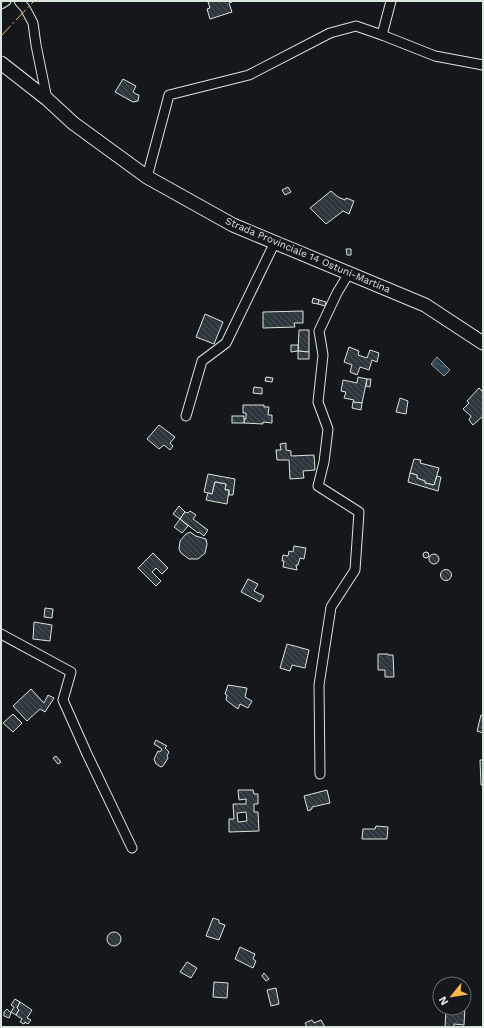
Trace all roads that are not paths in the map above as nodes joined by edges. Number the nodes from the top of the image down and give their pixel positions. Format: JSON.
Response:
{"nodes":[{"id":1,"x":6,"y":1,"type":"edge"},
{"id":2,"x":19,"y":1,"type":"edge"},
{"id":3,"x":391,"y":1,"type":"edge"},
{"id":4,"x":1,"y":4,"type":"edge"},
{"id":5,"x":382,"y":35,"type":"junction"},
{"id":6,"x":1,"y":63,"type":"edge"},
{"id":7,"x":483,"y":65,"type":"edge"},
{"id":8,"x":47,"y":99,"type":"junction"},
{"id":9,"x":147,"y":177,"type":"junction"},
{"id":10,"x":275,"y":242,"type":"junction"},
{"id":11,"x":349,"y":273,"type":"junction"},
{"id":12,"x":483,"y":343,"type":"edge"},
{"id":13,"x":186,"y":416,"type":"dead end"},
{"id":14,"x":1,"y":634,"type":"edge"},
{"id":15,"x":320,"y":774,"type":"dead end"},
{"id":16,"x":132,"y":848,"type":"dead end"}],
"edges":[{"from":1,"to":4,"type":"street"},
{"from":2,"to":8,"type":"street"},
{"from":3,"to":5,"type":"street"},
{"from":5,"to":7,"type":"street"},
{"from":5,"to":9,"type":"street"},
{"from":6,"to":8,"type":"main road","name":"Strada Provinciale 14 Ostuni-Martina"},
{"from":8,"to":9,"type":"main road","name":"Strada Provinciale 14 Ostuni-Martina"},
{"from":9,"to":10,"type":"main road","name":"Strada Provinciale 14 Ostuni-Martina"},
{"from":10,"to":11,"type":"main road","name":"Strada Provinciale 14 Ostuni-Martina"},
{"from":10,"to":13,"type":"street"},
{"from":11,"to":12,"type":"main road","name":"Strada Provinciale 14 Ostuni-Martina"},
{"from":11,"to":15,"type":"street"},
{"from":14,"to":16,"type":"street"}]}
